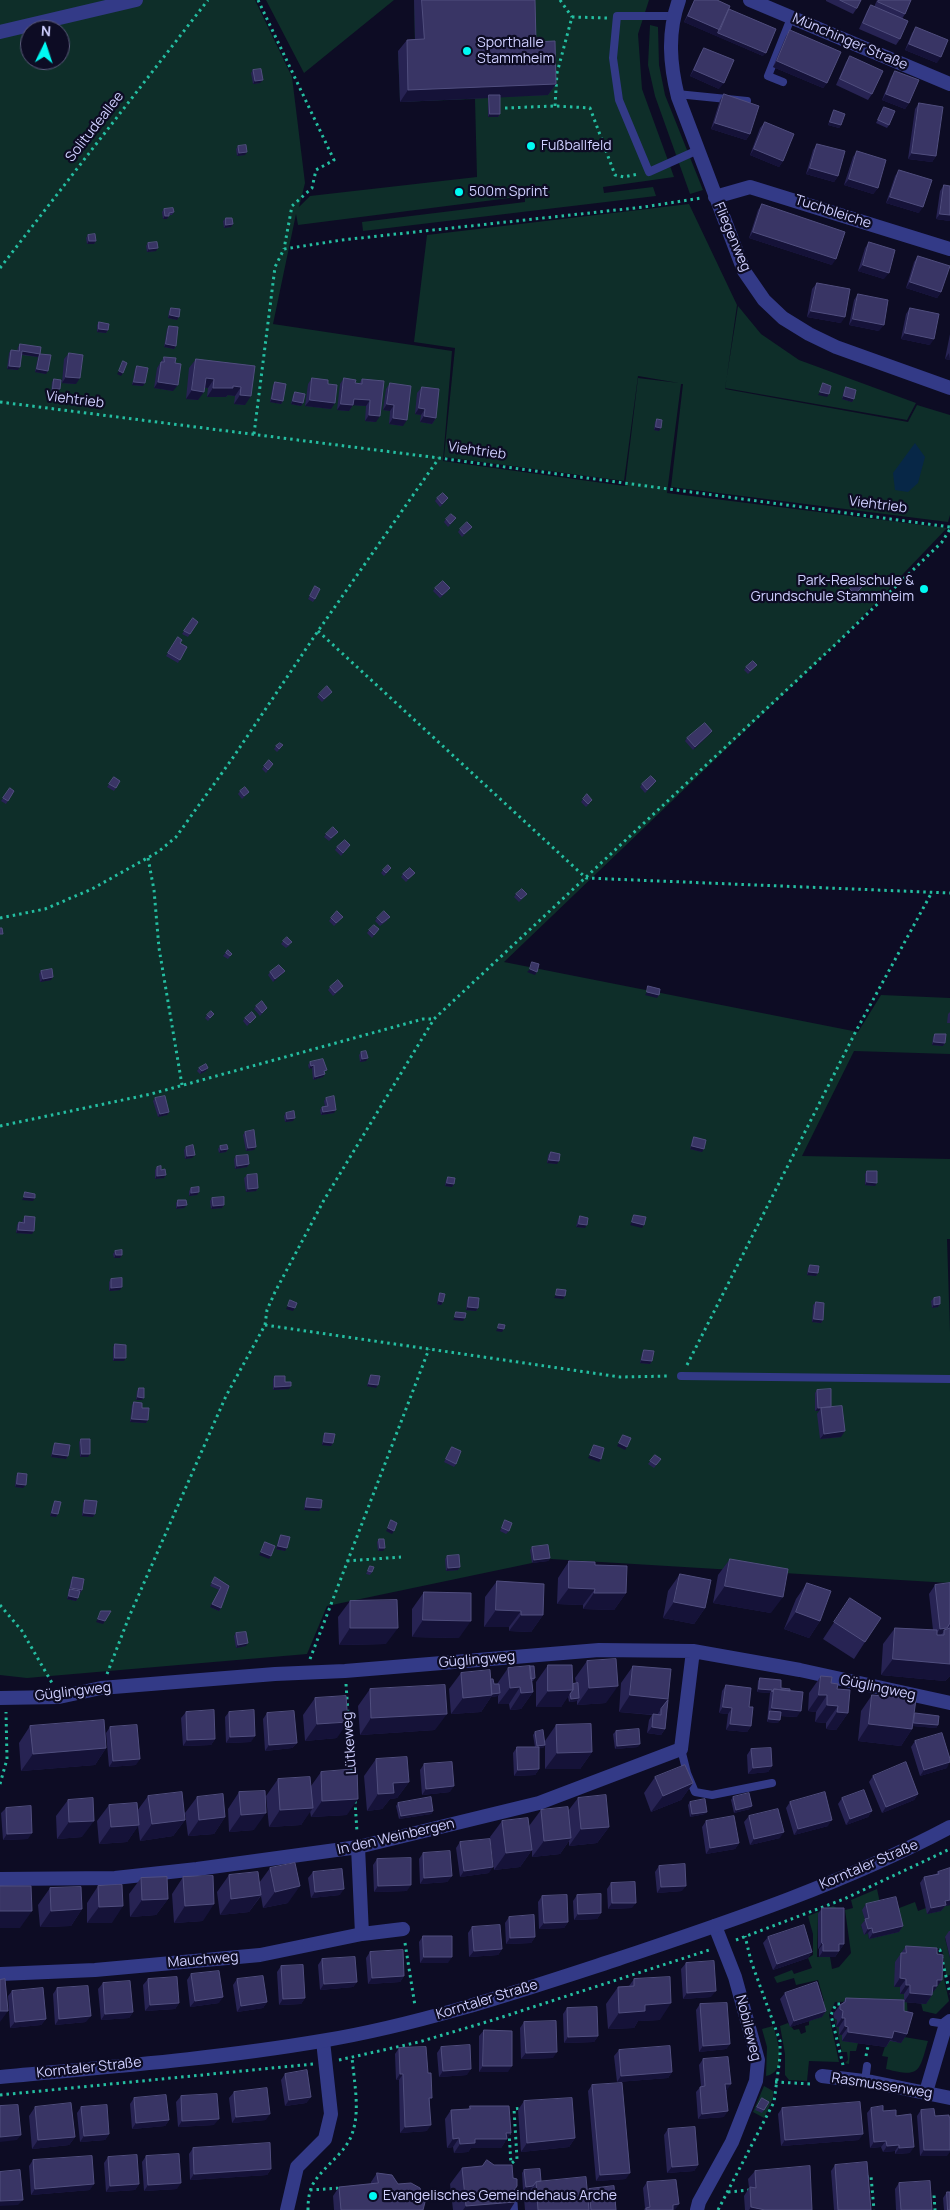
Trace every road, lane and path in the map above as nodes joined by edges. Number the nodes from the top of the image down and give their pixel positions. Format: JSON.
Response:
{"nodes":[{"id":1,"x":136,"y":0,"type":"edge"},
{"id":2,"x":208,"y":0,"type":"edge"},
{"id":3,"x":258,"y":0,"type":"edge"},
{"id":4,"x":560,"y":0,"type":"edge"},
{"id":5,"x":678,"y":0,"type":"edge"},
{"id":6,"x":750,"y":0,"type":"edge"},
{"id":7,"x":673,"y":16,"type":"junction"},
{"id":8,"x":572,"y":17,"type":"junction"},
{"id":9,"x":791,"y":18,"type":"junction"},
{"id":10,"x":617,"y":19,"type":"junction"},
{"id":11,"x":0,"y":32,"type":"edge"},
{"id":12,"x":949,"y":80,"type":"edge"},
{"id":13,"x":783,"y":82,"type":"dead end"},
{"id":14,"x":677,"y":94,"type":"junction"},
{"id":15,"x":747,"y":101,"type":"edge"},
{"id":16,"x":555,"y":106,"type":"junction"},
{"id":17,"x":505,"y":108,"type":"dead end"},
{"id":18,"x":698,"y":150,"type":"junction"},
{"id":19,"x":649,"y":172,"type":"junction"},
{"id":20,"x":715,"y":197,"type":"junction"},
{"id":21,"x":284,"y":249,"type":"junction"},
{"id":22,"x":950,"y":249,"type":"edge"},
{"id":23,"x":0,"y":268,"type":"edge"},
{"id":24,"x":950,"y":388,"type":"edge"},
{"id":25,"x":0,"y":402,"type":"edge"},
{"id":26,"x":254,"y":434,"type":"junction"},
{"id":27,"x":439,"y":458,"type":"junction"},
{"id":28,"x":950,"y":528,"type":"edge"},
{"id":29,"x":318,"y":631,"type":"junction"},
{"id":30,"x":148,"y":858,"type":"junction"},
{"id":31,"x":586,"y":878,"type":"junction"},
{"id":32,"x":932,"y":892,"type":"junction"},
{"id":33,"x":950,"y":893,"type":"edge"},
{"id":34,"x":0,"y":918,"type":"edge"},
{"id":35,"x":434,"y":1019,"type":"junction"},
{"id":36,"x":182,"y":1085,"type":"junction"},
{"id":37,"x":0,"y":1126,"type":"edge"},
{"id":38,"x":265,"y":1325,"type":"junction"},
{"id":39,"x":429,"y":1349,"type":"junction"},
{"id":40,"x":681,"y":1376,"type":"junction"},
{"id":41,"x":950,"y":1379,"type":"edge"},
{"id":42,"x":401,"y":1557,"type":"dead end"},
{"id":43,"x":347,"y":1561,"type":"junction"},
{"id":44,"x":0,"y":1605,"type":"edge"},
{"id":45,"x":693,"y":1651,"type":"junction"},
{"id":46,"x":345,"y":1671,"type":"junction"},
{"id":47,"x":306,"y":1672,"type":"junction"},
{"id":48,"x":101,"y":1688,"type":"junction"},
{"id":49,"x":59,"y":1697,"type":"junction"},
{"id":50,"x":3,"y":1698,"type":"edge"},
{"id":51,"x":950,"y":1703,"type":"edge"},
{"id":52,"x":681,"y":1749,"type":"junction"},
{"id":53,"x":353,"y":1779,"type":"edge"},
{"id":54,"x":772,"y":1783,"type":"dead end"},
{"id":55,"x":0,"y":1784,"type":"edge"},
{"id":56,"x":354,"y":1798,"type":"edge"},
{"id":57,"x":950,"y":1827,"type":"edge"},
{"id":58,"x":358,"y":1848,"type":"junction"},
{"id":59,"x":0,"y":1879,"type":"edge"},
{"id":60,"x":715,"y":1926,"type":"junction"},
{"id":61,"x":403,"y":1929,"type":"joint"},
{"id":62,"x":362,"y":1934,"type":"junction"},
{"id":63,"x":924,"y":1949,"type":"edge"},
{"id":64,"x":0,"y":1974,"type":"edge"},
{"id":65,"x":950,"y":1994,"type":"edge"},
{"id":66,"x":853,"y":2004,"type":"edge"},
{"id":67,"x":417,"y":2022,"type":"junction"},
{"id":68,"x":943,"y":2023,"type":"edge"},
{"id":69,"x":323,"y":2041,"type":"junction"},
{"id":70,"x":843,"y":2066,"type":"dead end"},
{"id":71,"x":867,"y":2066,"type":"dead end"},
{"id":72,"x":822,"y":2076,"type":"joint"},
{"id":73,"x":0,"y":2077,"type":"edge"},
{"id":74,"x":756,"y":2081,"type":"junction"},
{"id":75,"x":865,"y":2081,"type":"junction"},
{"id":76,"x":926,"y":2092,"type":"junction"},
{"id":77,"x":950,"y":2098,"type":"edge"},
{"id":78,"x":529,"y":2107,"type":"edge"},
{"id":79,"x":508,"y":2126,"type":"edge"},
{"id":80,"x":864,"y":2177,"type":"edge"},
{"id":81,"x":513,"y":2183,"type":"edge"},
{"id":82,"x":872,"y":2184,"type":"junction"},
{"id":83,"x":864,"y":2185,"type":"edge"},
{"id":84,"x":348,"y":2188,"type":"edge"},
{"id":85,"x":749,"y":2190,"type":"edge"},
{"id":86,"x":292,"y":2191,"type":"junction"},
{"id":87,"x":728,"y":2192,"type":"dead end"},
{"id":88,"x":873,"y":2195,"type":"junction"},
{"id":89,"x":927,"y":2195,"type":"edge"},
{"id":90,"x":865,"y":2196,"type":"edge"},
{"id":91,"x":927,"y":2204,"type":"edge"},
{"id":92,"x":935,"y":2204,"type":"junction"},
{"id":93,"x":866,"y":2207,"type":"edge"},
{"id":94,"x":874,"y":2208,"type":"edge"},
{"id":95,"x":287,"y":2210,"type":"edge"},
{"id":96,"x":514,"y":2210,"type":"edge"},
{"id":97,"x":697,"y":2210,"type":"edge"},
{"id":98,"x":935,"y":2210,"type":"edge"}],
"edges":[{"from":1,"to":11,"type":"street"},
{"from":2,"to":23,"type":"path","name":"Solitudeallee"},
{"from":3,"to":21,"type":"path"},
{"from":4,"to":8,"type":"path"},
{"from":5,"to":7,"type":"street","name":"Fliegenweg"},
{"from":6,"to":9,"type":"street","name":"Münchinger Straße"},
{"from":7,"to":10,"type":"lane"},
{"from":7,"to":14,"type":"street","name":"Fliegenweg"},
{"from":8,"to":10,"type":"path"},
{"from":8,"to":16,"type":"path"},
{"from":9,"to":12,"type":"street","name":"Münchinger Straße"},
{"from":9,"to":13,"type":"lane"},
{"from":10,"to":19,"type":"lane"},
{"from":14,"to":15,"type":"lane"},
{"from":14,"to":18,"type":"street","name":"Fliegenweg"},
{"from":16,"to":17,"type":"path"},
{"from":16,"to":19,"type":"path"},
{"from":18,"to":19,"type":"lane"},
{"from":18,"to":20,"type":"street","name":"Fliegenweg"},
{"from":20,"to":21,"type":"path"},
{"from":20,"to":22,"type":"street","name":"Tuchbleiche"},
{"from":20,"to":24,"type":"street","name":"Fliegenweg"},
{"from":21,"to":26,"type":"path"},
{"from":25,"to":26,"type":"path","name":"Viehtrieb"},
{"from":26,"to":27,"type":"path","name":"Viehtrieb"},
{"from":27,"to":28,"type":"path","name":"Viehtrieb"},
{"from":27,"to":29,"type":"path"},
{"from":28,"to":31,"type":"path"},
{"from":29,"to":30,"type":"path"},
{"from":29,"to":31,"type":"path"},
{"from":30,"to":34,"type":"path"},
{"from":30,"to":36,"type":"path"},
{"from":31,"to":32,"type":"path"},
{"from":31,"to":35,"type":"path"},
{"from":32,"to":33,"type":"path"},
{"from":32,"to":40,"type":"path"},
{"from":35,"to":36,"type":"path"},
{"from":35,"to":38,"type":"path"},
{"from":36,"to":37,"type":"path"},
{"from":38,"to":39,"type":"path"},
{"from":38,"to":48,"type":"path"},
{"from":39,"to":40,"type":"path"},
{"from":39,"to":43,"type":"path"},
{"from":40,"to":41,"type":"lane"},
{"from":42,"to":43,"type":"path"},
{"from":43,"to":47,"type":"path"},
{"from":44,"to":49,"type":"path"},
{"from":45,"to":46,"type":"street","name":"Güglingweg"},
{"from":45,"to":51,"type":"street","name":"Güglingweg"},
{"from":45,"to":52,"type":"street"},
{"from":46,"to":47,"type":"street","name":"Güglingweg"},
{"from":46,"to":53,"type":"path","name":"Lütkeweg"},
{"from":47,"to":48,"type":"street","name":"Güglingweg"},
{"from":48,"to":49,"type":"street","name":"Güglingweg"},
{"from":49,"to":50,"type":"street","name":"Güglingweg"},
{"from":50,"to":55,"type":"path"},
{"from":52,"to":54,"type":"lane"},
{"from":52,"to":58,"type":"street","name":"In den Weinbergen"},
{"from":56,"to":58,"type":"path"},
{"from":57,"to":60,"type":"street","name":"Korntaler Straße"},
{"from":58,"to":59,"type":"street","name":"In den Weinbergen"},
{"from":58,"to":62,"type":"street"},
{"from":60,"to":67,"type":"street","name":"Korntaler Straße"},
{"from":60,"to":74,"type":"street","name":"Nobileweg"},
{"from":61,"to":62,"type":"street","name":"Mauchweg"},
{"from":61,"to":67,"type":"path"},
{"from":62,"to":64,"type":"street","name":"Mauchweg"},
{"from":63,"to":65,"type":"path"},
{"from":66,"to":70,"type":"path"},
{"from":67,"to":69,"type":"street","name":"Korntaler Straße"},
{"from":68,"to":76,"type":"street"},
{"from":69,"to":73,"type":"street","name":"Korntaler Straße"},
{"from":69,"to":86,"type":"street"},
{"from":71,"to":75,"type":"lane"},
{"from":72,"to":74,"type":"path","name":"Rasmussenweg"},
{"from":72,"to":75,"type":"street","name":"Rasmussenweg"},
{"from":74,"to":97,"type":"street","name":"Nobileweg"},
{"from":75,"to":76,"type":"street","name":"Rasmussenweg"},
{"from":76,"to":77,"type":"street","name":"Rasmussenweg"},
{"from":78,"to":79,"type":"path"},
{"from":80,"to":82,"type":"path"},
{"from":81,"to":96,"type":"lane"},
{"from":82,"to":83,"type":"path"},
{"from":82,"to":88,"type":"path"},
{"from":84,"to":86,"type":"path"},
{"from":85,"to":87,"type":"path"},
{"from":86,"to":95,"type":"street"},
{"from":88,"to":90,"type":"path"},
{"from":88,"to":94,"type":"path"},
{"from":89,"to":92,"type":"path"},
{"from":91,"to":92,"type":"path"},
{"from":92,"to":98,"type":"path"},
{"from":93,"to":94,"type":"path"}]}
